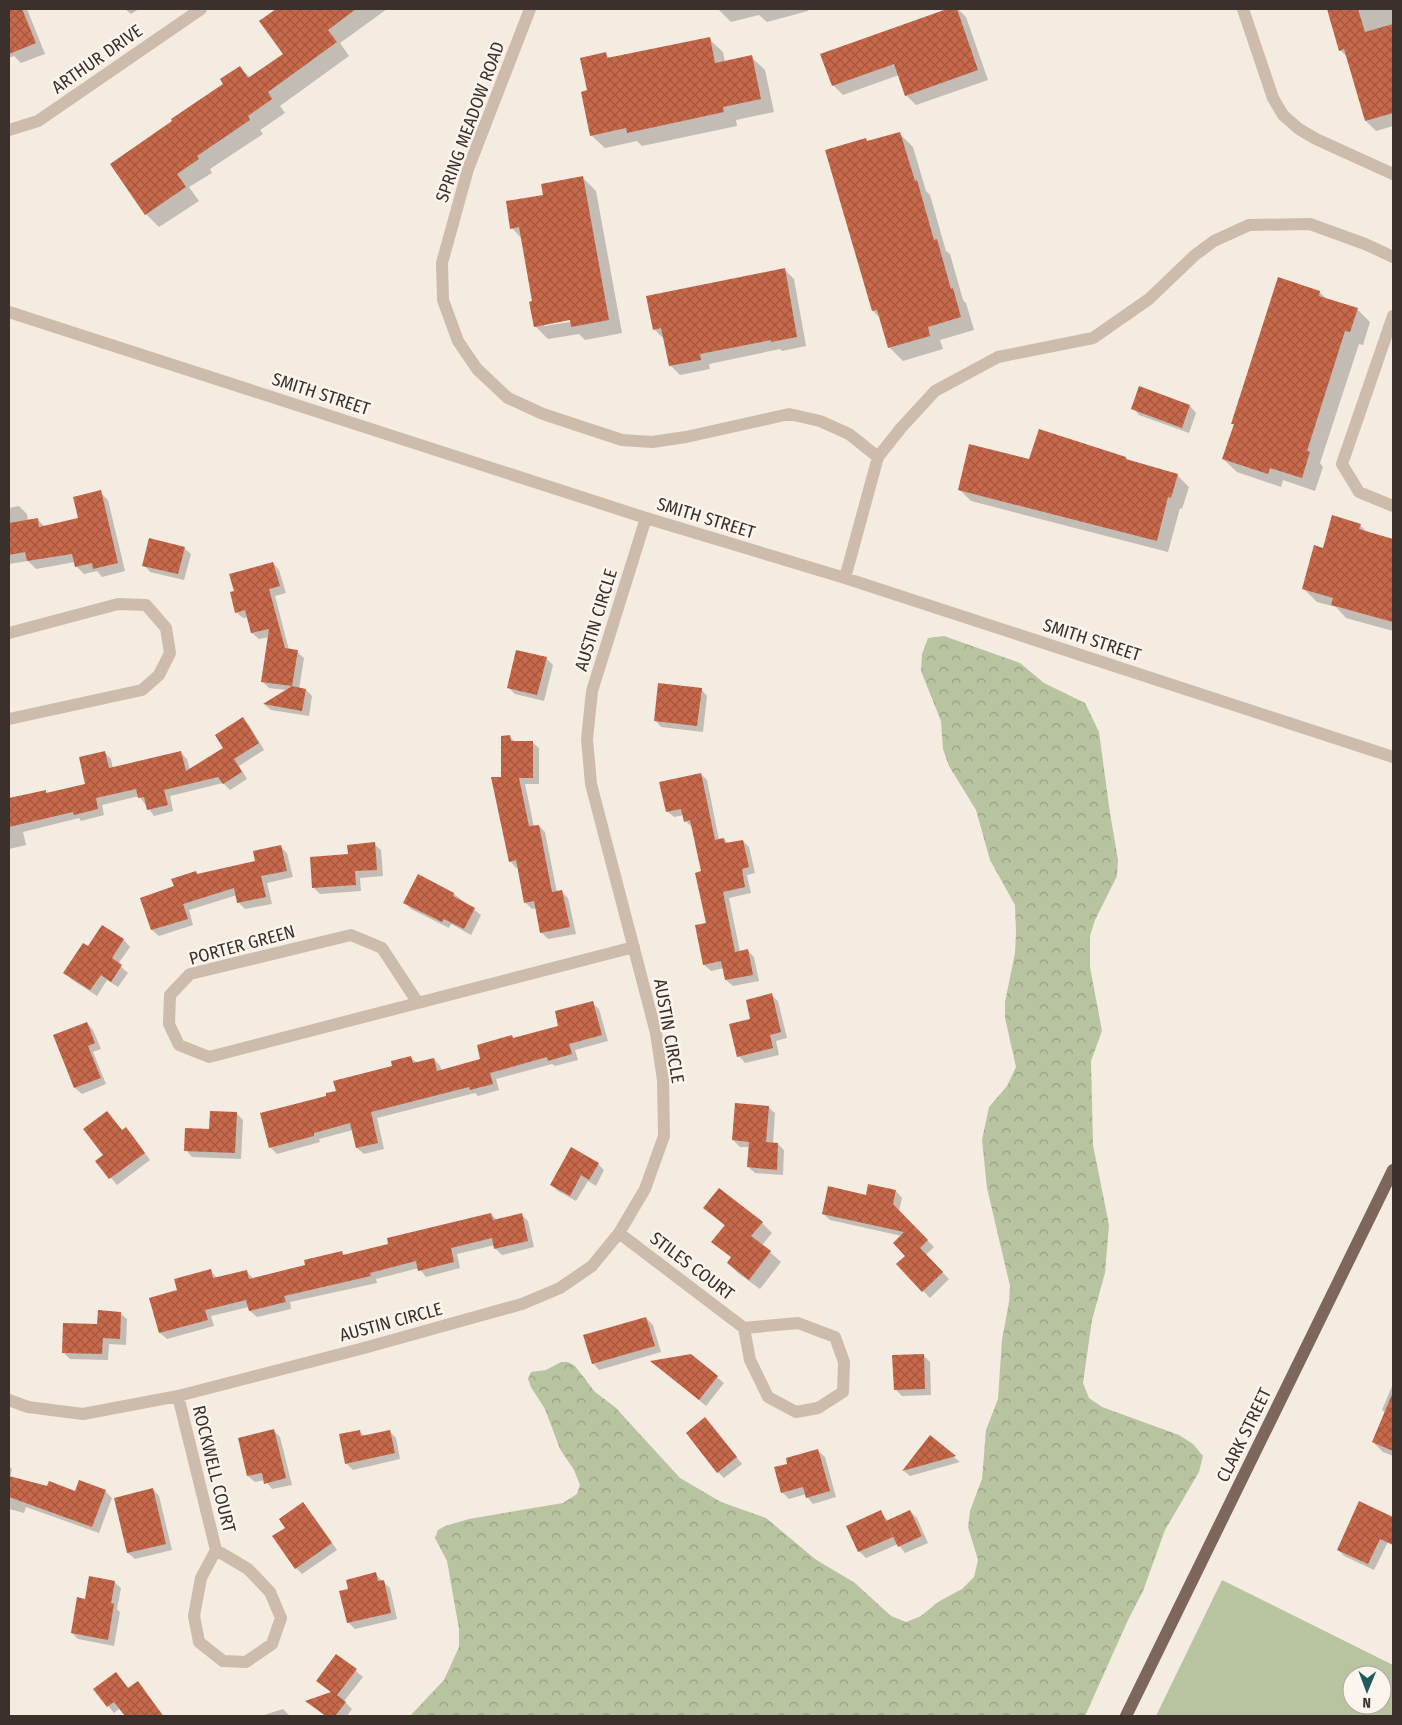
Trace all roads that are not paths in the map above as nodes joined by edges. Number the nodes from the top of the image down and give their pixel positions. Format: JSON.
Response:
{"nodes":[{"id":1,"x":201,"y":9,"type":"edge"},
{"id":2,"x":530,"y":9,"type":"edge"},
{"id":3,"x":1243,"y":9,"type":"edge"},
{"id":4,"x":9,"y":130,"type":"edge"},
{"id":5,"x":1393,"y":174,"type":"edge"},
{"id":6,"x":1393,"y":257,"type":"edge"},
{"id":7,"x":9,"y":312,"type":"edge"},
{"id":8,"x":1393,"y":316,"type":"edge"},
{"id":9,"x":878,"y":457,"type":"junction"},
{"id":10,"x":1393,"y":506,"type":"edge"},
{"id":11,"x":646,"y":518,"type":"junction"},
{"id":12,"x":845,"y":578,"type":"junction"},
{"id":13,"x":9,"y":633,"type":"edge"},
{"id":14,"x":9,"y":719,"type":"edge"},
{"id":15,"x":1393,"y":757,"type":"edge"},
{"id":16,"x":634,"y":947,"type":"junction"},
{"id":17,"x":418,"y":1003,"type":"junction"},
{"id":18,"x":1393,"y":1170,"type":"edge"},
{"id":19,"x":619,"y":1233,"type":"junction"},
{"id":20,"x":744,"y":1328,"type":"junction"},
{"id":21,"x":178,"y":1396,"type":"junction"},
{"id":22,"x":9,"y":1400,"type":"edge"},
{"id":23,"x":216,"y":1550,"type":"junction"},
{"id":24,"x":1126,"y":1716,"type":"edge"}],
"edges":[{"from":1,"to":4,"type":"street","name":"ARTHUR DRIVE"},
{"from":2,"to":9,"type":"street","name":"SPRING MEADOW ROAD"},
{"from":3,"to":5,"type":"street"},
{"from":6,"to":9,"type":"street"},
{"from":7,"to":11,"type":"street","name":"SMITH STREET"},
{"from":8,"to":10,"type":"street"},
{"from":9,"to":12,"type":"street"},
{"from":11,"to":12,"type":"street","name":"SMITH STREET"},
{"from":11,"to":16,"type":"street","name":"AUSTIN CIRCLE"},
{"from":12,"to":15,"type":"street","name":"SMITH STREET"},
{"from":13,"to":14,"type":"street"},
{"from":16,"to":17,"type":"street","name":"PORTER GREEN"},
{"from":16,"to":19,"type":"street","name":"AUSTIN CIRCLE"},
{"from":17,"to":17,"type":"street","name":"PORTER GREEN"},
{"from":18,"to":24,"type":"main road","name":"CLARK STREET"},
{"from":19,"to":20,"type":"street","name":"STILES COURT"},
{"from":19,"to":21,"type":"street","name":"AUSTIN CIRCLE"},
{"from":20,"to":20,"type":"street"},
{"from":21,"to":22,"type":"street","name":"AUSTIN CIRCLE"},
{"from":21,"to":23,"type":"street","name":"ROCKWELL COURT"},
{"from":23,"to":23,"type":"street","name":"ROCKWELL COURT"}]}
